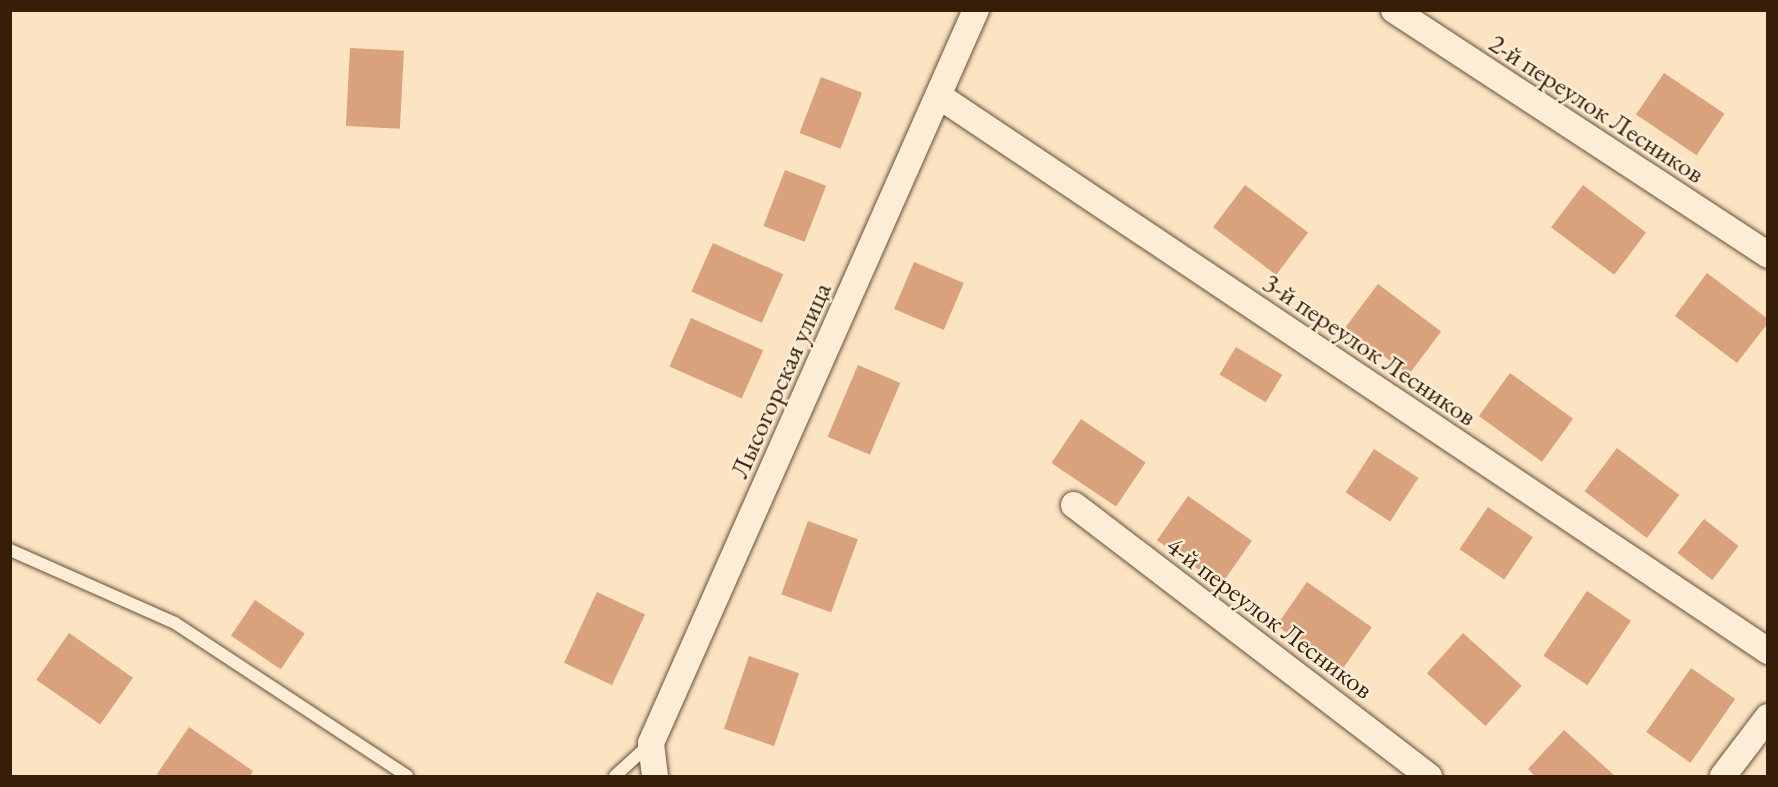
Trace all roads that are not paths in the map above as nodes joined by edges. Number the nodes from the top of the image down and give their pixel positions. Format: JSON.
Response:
{"nodes":[{"id":1,"x":976,"y":10,"type":"edge"},
{"id":2,"x":1394,"y":10,"type":"edge"},
{"id":3,"x":939,"y":96,"type":"junction"},
{"id":4,"x":1767,"y":255,"type":"edge"},
{"id":5,"x":1074,"y":505,"type":"dead end"},
{"id":6,"x":10,"y":550,"type":"edge"},
{"id":7,"x":1767,"y":651,"type":"edge"},
{"id":8,"x":1767,"y":717,"type":"edge"},
{"id":9,"x":651,"y":743,"type":"junction"},
{"id":10,"x":407,"y":777,"type":"edge"},
{"id":11,"x":615,"y":777,"type":"edge"},
{"id":12,"x":655,"y":777,"type":"edge"},
{"id":13,"x":1429,"y":777,"type":"edge"},
{"id":14,"x":1723,"y":777,"type":"edge"}],
"edges":[{"from":1,"to":3,"type":"street","name":"Лысогорская улица"},
{"from":2,"to":4,"type":"street","name":"2-й переулок Лесников"},
{"from":3,"to":7,"type":"street","name":"3-й переулок Лесников"},
{"from":3,"to":9,"type":"street","name":"Лысогорская улица"},
{"from":5,"to":13,"type":"street","name":"4-й переулок Лесников"},
{"from":6,"to":10,"type":"lane"},
{"from":8,"to":14,"type":"street"},
{"from":9,"to":11,"type":"lane"},
{"from":9,"to":12,"type":"street"}]}
